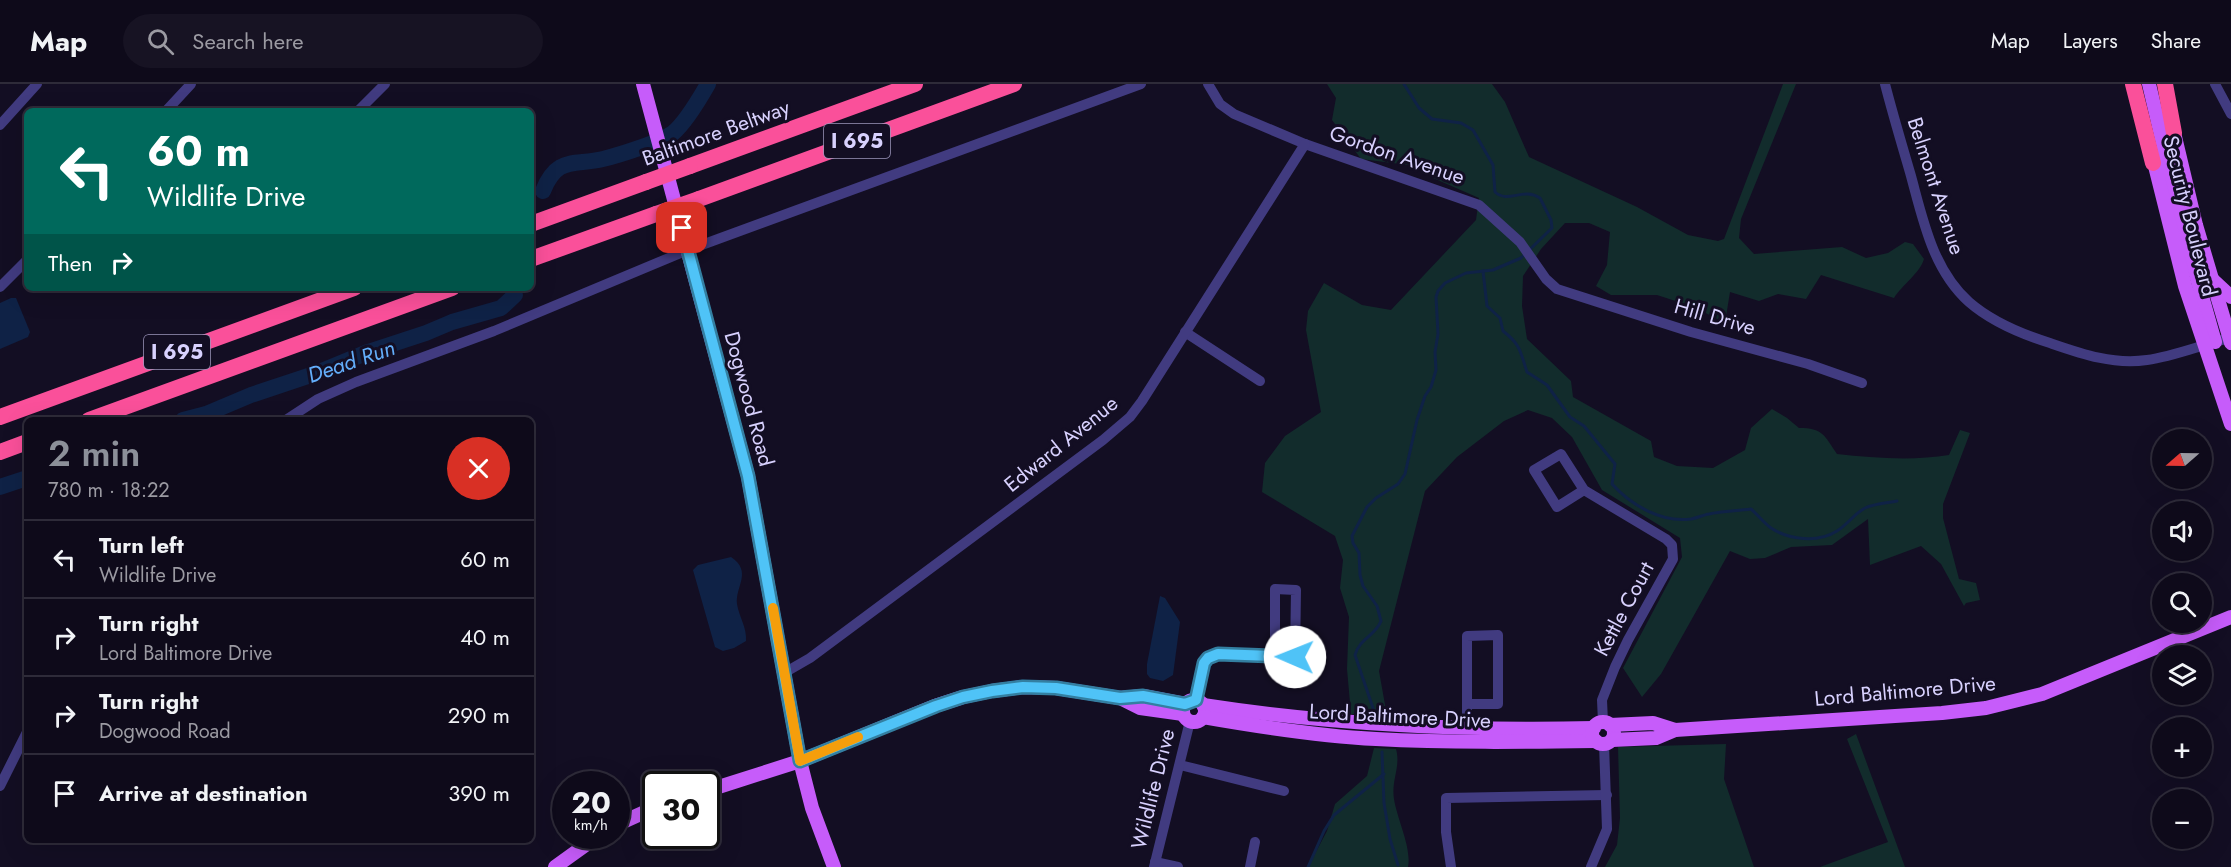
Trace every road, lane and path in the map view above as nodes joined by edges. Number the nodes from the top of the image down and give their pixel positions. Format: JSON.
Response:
{"nodes":[{"id":1,"x":37,"y":84,"type":"edge"},
{"id":2,"x":191,"y":84,"type":"edge"},
{"id":3,"x":385,"y":84,"type":"edge"},
{"id":4,"x":643,"y":84,"type":"edge"},
{"id":5,"x":915,"y":84,"type":"edge"},
{"id":6,"x":1014,"y":84,"type":"edge"},
{"id":7,"x":1141,"y":84,"type":"edge"},
{"id":8,"x":1208,"y":84,"type":"edge"},
{"id":9,"x":1885,"y":84,"type":"edge"},
{"id":10,"x":2133,"y":84,"type":"edge"},
{"id":11,"x":2138,"y":84,"type":"edge"},
{"id":12,"x":2149,"y":84,"type":"edge"},
{"id":13,"x":2164,"y":84,"type":"edge"},
{"id":14,"x":2215,"y":84,"type":"edge"},
{"id":15,"x":169,"y":108,"type":"edge"},
{"id":16,"x":361,"y":108,"type":"edge"},
{"id":17,"x":2231,"y":114,"type":"edge"},
{"id":18,"x":0,"y":125,"type":"edge"},
{"id":19,"x":2174,"y":134,"type":"joint"},
{"id":20,"x":1305,"y":144,"type":"junction"},
{"id":21,"x":2153,"y":162,"type":"junction"},
{"id":22,"x":534,"y":223,"type":"edge"},
{"id":23,"x":688,"y":250,"type":"junction"},
{"id":24,"x":534,"y":258,"type":"edge"},
{"id":25,"x":24,"y":263,"type":"edge"},
{"id":26,"x":2211,"y":278,"type":"junction"},
{"id":27,"x":0,"y":287,"type":"edge"},
{"id":28,"x":1557,"y":289,"type":"joint"},
{"id":29,"x":346,"y":291,"type":"edge"},
{"id":30,"x":444,"y":291,"type":"edge"},
{"id":31,"x":2231,"y":297,"type":"edge"},
{"id":32,"x":1185,"y":332,"type":"junction"},
{"id":33,"x":2230,"y":339,"type":"edge"},
{"id":34,"x":2209,"y":344,"type":"junction"},
{"id":35,"x":1260,"y":381,"type":"dead end"},
{"id":36,"x":1862,"y":383,"type":"dead end"},
{"id":37,"x":0,"y":417,"type":"edge"},
{"id":38,"x":97,"y":417,"type":"edge"},
{"id":39,"x":291,"y":417,"type":"edge"},
{"id":40,"x":2231,"y":424,"type":"edge"},
{"id":41,"x":24,"y":443,"type":"edge"},
{"id":42,"x":0,"y":452,"type":"edge"},
{"id":43,"x":1584,"y":490,"type":"junction"},
{"id":44,"x":2231,"y":617,"type":"edge"},
{"id":45,"x":1275,"y":657,"type":"junction"},
{"id":46,"x":784,"y":673,"type":"junction"},
{"id":47,"x":1467,"y":704,"type":"junction"},
{"id":48,"x":1193,"y":710,"type":"junction"},
{"id":49,"x":1467,"y":728,"type":"junction"},
{"id":50,"x":1603,"y":733,"type":"junction"},
{"id":51,"x":24,"y":738,"type":"edge"},
{"id":52,"x":800,"y":761,"type":"junction"},
{"id":53,"x":1180,"y":765,"type":"junction"},
{"id":54,"x":0,"y":786,"type":"edge"},
{"id":55,"x":720,"y":787,"type":"edge"},
{"id":56,"x":1284,"y":792,"type":"dead end"},
{"id":57,"x":1607,"y":795,"type":"junction"},
{"id":58,"x":1255,"y":842,"type":"dead end"},
{"id":59,"x":580,"y":849,"type":"edge"},
{"id":60,"x":1155,"y":865,"type":"edge"},
{"id":61,"x":555,"y":867,"type":"edge"},
{"id":62,"x":834,"y":867,"type":"edge"},
{"id":63,"x":1178,"y":867,"type":"edge"},
{"id":64,"x":1250,"y":867,"type":"edge"},
{"id":65,"x":1451,"y":867,"type":"edge"},
{"id":66,"x":1591,"y":867,"type":"edge"}],
"edges":[{"from":1,"to":18,"type":"street"},
{"from":2,"to":15,"type":"street"},
{"from":3,"to":16,"type":"street"},
{"from":4,"to":23,"type":"main road","name":"Dogwood Road"},
{"from":5,"to":22,"type":"highway","name":"Baltimore Beltway","number":"I 695","bridge":true},
{"from":6,"to":24,"type":"highway","number":"I 695","bridge":true},
{"from":7,"to":23,"type":"street"},
{"from":8,"to":20,"type":"street","name":"Gordon Avenue"},
{"from":9,"to":34,"type":"street","name":"Belmont Avenue"},
{"from":10,"to":21,"type":"highway"},
{"from":11,"to":21,"type":"main road","name":"Security Boulevard"},
{"from":12,"to":34,"type":"main road"},
{"from":13,"to":19,"type":"highway"},
{"from":14,"to":17,"type":"street"},
{"from":19,"to":26,"type":"main road","name":"Security Boulevard"},
{"from":20,"to":28,"type":"street","name":"Gordon Avenue"},
{"from":20,"to":32,"type":"street","name":"Edward Avenue"},
{"from":21,"to":34,"type":"main road","name":"Security Boulevard"},
{"from":23,"to":39,"type":"street"},
{"from":23,"to":46,"type":"main road","name":"Dogwood Road"},
{"from":25,"to":27,"type":"street"},
{"from":26,"to":31,"type":"main road"},
{"from":26,"to":33,"type":"main road","name":"Security Boulevard"},
{"from":28,"to":36,"type":"street","name":"Hill Drive"},
{"from":29,"to":37,"type":"highway","number":"I 695"},
{"from":30,"to":38,"type":"highway","number":"I 695"},
{"from":32,"to":35,"type":"street"},
{"from":32,"to":46,"type":"street","name":"Edward Avenue"},
{"from":33,"to":34,"type":"street","name":"Belmont Avenue"},
{"from":34,"to":40,"type":"main road","name":"Security Boulevard"},
{"from":41,"to":42,"type":"highway"},
{"from":43,"to":43,"type":"street","name":"Kettle Court"},
{"from":43,"to":50,"type":"street","name":"Kettle Court"},
{"from":44,"to":50,"type":"main road","name":"Lord Baltimore Drive"},
{"from":45,"to":45,"type":"street","name":"Wildlife Drive"},
{"from":45,"to":48,"type":"street","name":"Wildlife Drive"},
{"from":46,"to":52,"type":"main road","name":"Dogwood Road"},
{"from":47,"to":47,"type":"street"},
{"from":47,"to":49,"type":"street"},
{"from":48,"to":49,"type":"main road","name":"Lord Baltimore Drive"},
{"from":48,"to":50,"type":"main road","name":"Lord Baltimore Drive"},
{"from":48,"to":52,"type":"main road","name":"Lord Baltimore Drive"},
{"from":48,"to":53,"type":"street","name":"Wildlife Drive"},
{"from":49,"to":50,"type":"main road","name":"Lord Baltimore Drive"},
{"from":50,"to":57,"type":"street"},
{"from":51,"to":54,"type":"street"},
{"from":52,"to":55,"type":"main road","name":"Lord Baltimore Drive"},
{"from":52,"to":62,"type":"main road","name":"Dogwood Road"},
{"from":53,"to":56,"type":"street"},
{"from":53,"to":60,"type":"street","name":"Wildlife Drive"},
{"from":57,"to":65,"type":"street"},
{"from":57,"to":66,"type":"street"},
{"from":58,"to":64,"type":"street"},
{"from":59,"to":61,"type":"main road"},
{"from":60,"to":63,"type":"street"}]}
